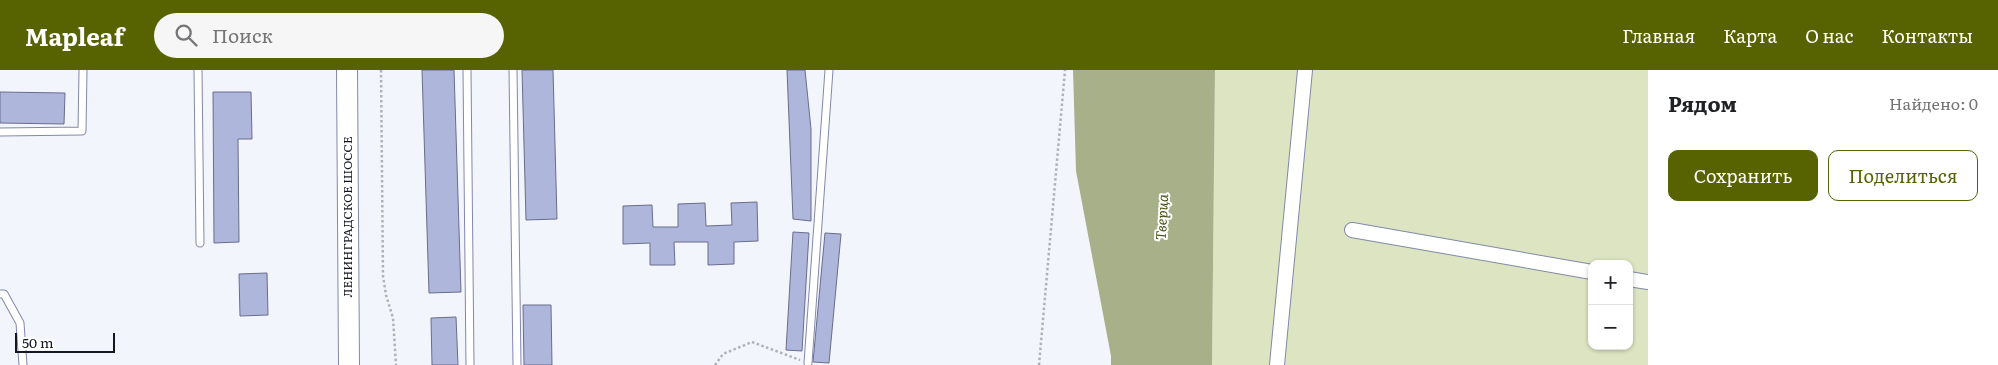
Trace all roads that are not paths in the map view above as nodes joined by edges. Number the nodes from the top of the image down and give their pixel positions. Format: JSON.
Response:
{"nodes":[{"id":1,"x":83,"y":70,"type":"edge"},
{"id":2,"x":198,"y":70,"type":"edge"},
{"id":3,"x":347,"y":70,"type":"edge"},
{"id":4,"x":467,"y":70,"type":"edge"},
{"id":5,"x":513,"y":70,"type":"edge"},
{"id":6,"x":829,"y":70,"type":"edge"},
{"id":7,"x":1305,"y":70,"type":"edge"},
{"id":8,"x":0,"y":132,"type":"edge"},
{"id":9,"x":1352,"y":230,"type":"dead end"},
{"id":10,"x":200,"y":243,"type":"dead end"},
{"id":11,"x":1588,"y":271,"type":"edge"},
{"id":12,"x":1633,"y":280,"type":"edge"},
{"id":13,"x":1648,"y":282,"type":"edge"},
{"id":14,"x":0,"y":294,"type":"edge"},
{"id":15,"x":808,"y":363,"type":"road end"},
{"id":16,"x":22,"y":365,"type":"edge"},
{"id":17,"x":349,"y":365,"type":"edge"},
{"id":18,"x":470,"y":365,"type":"edge"},
{"id":19,"x":517,"y":365,"type":"edge"},
{"id":20,"x":1277,"y":365,"type":"edge"}],
"edges":[{"from":1,"to":8,"type":"lane"},
{"from":2,"to":10,"type":"lane"},
{"from":3,"to":17,"type":"main road","name":"ЛЕНИНГРАДСКОЕ ШОССЕ"},
{"from":4,"to":18,"type":"lane"},
{"from":5,"to":19,"type":"lane"},
{"from":6,"to":15,"type":"lane"},
{"from":7,"to":20,"type":"street"},
{"from":9,"to":11,"type":"street"},
{"from":12,"to":13,"type":"street"},
{"from":14,"to":16,"type":"lane"}]}
